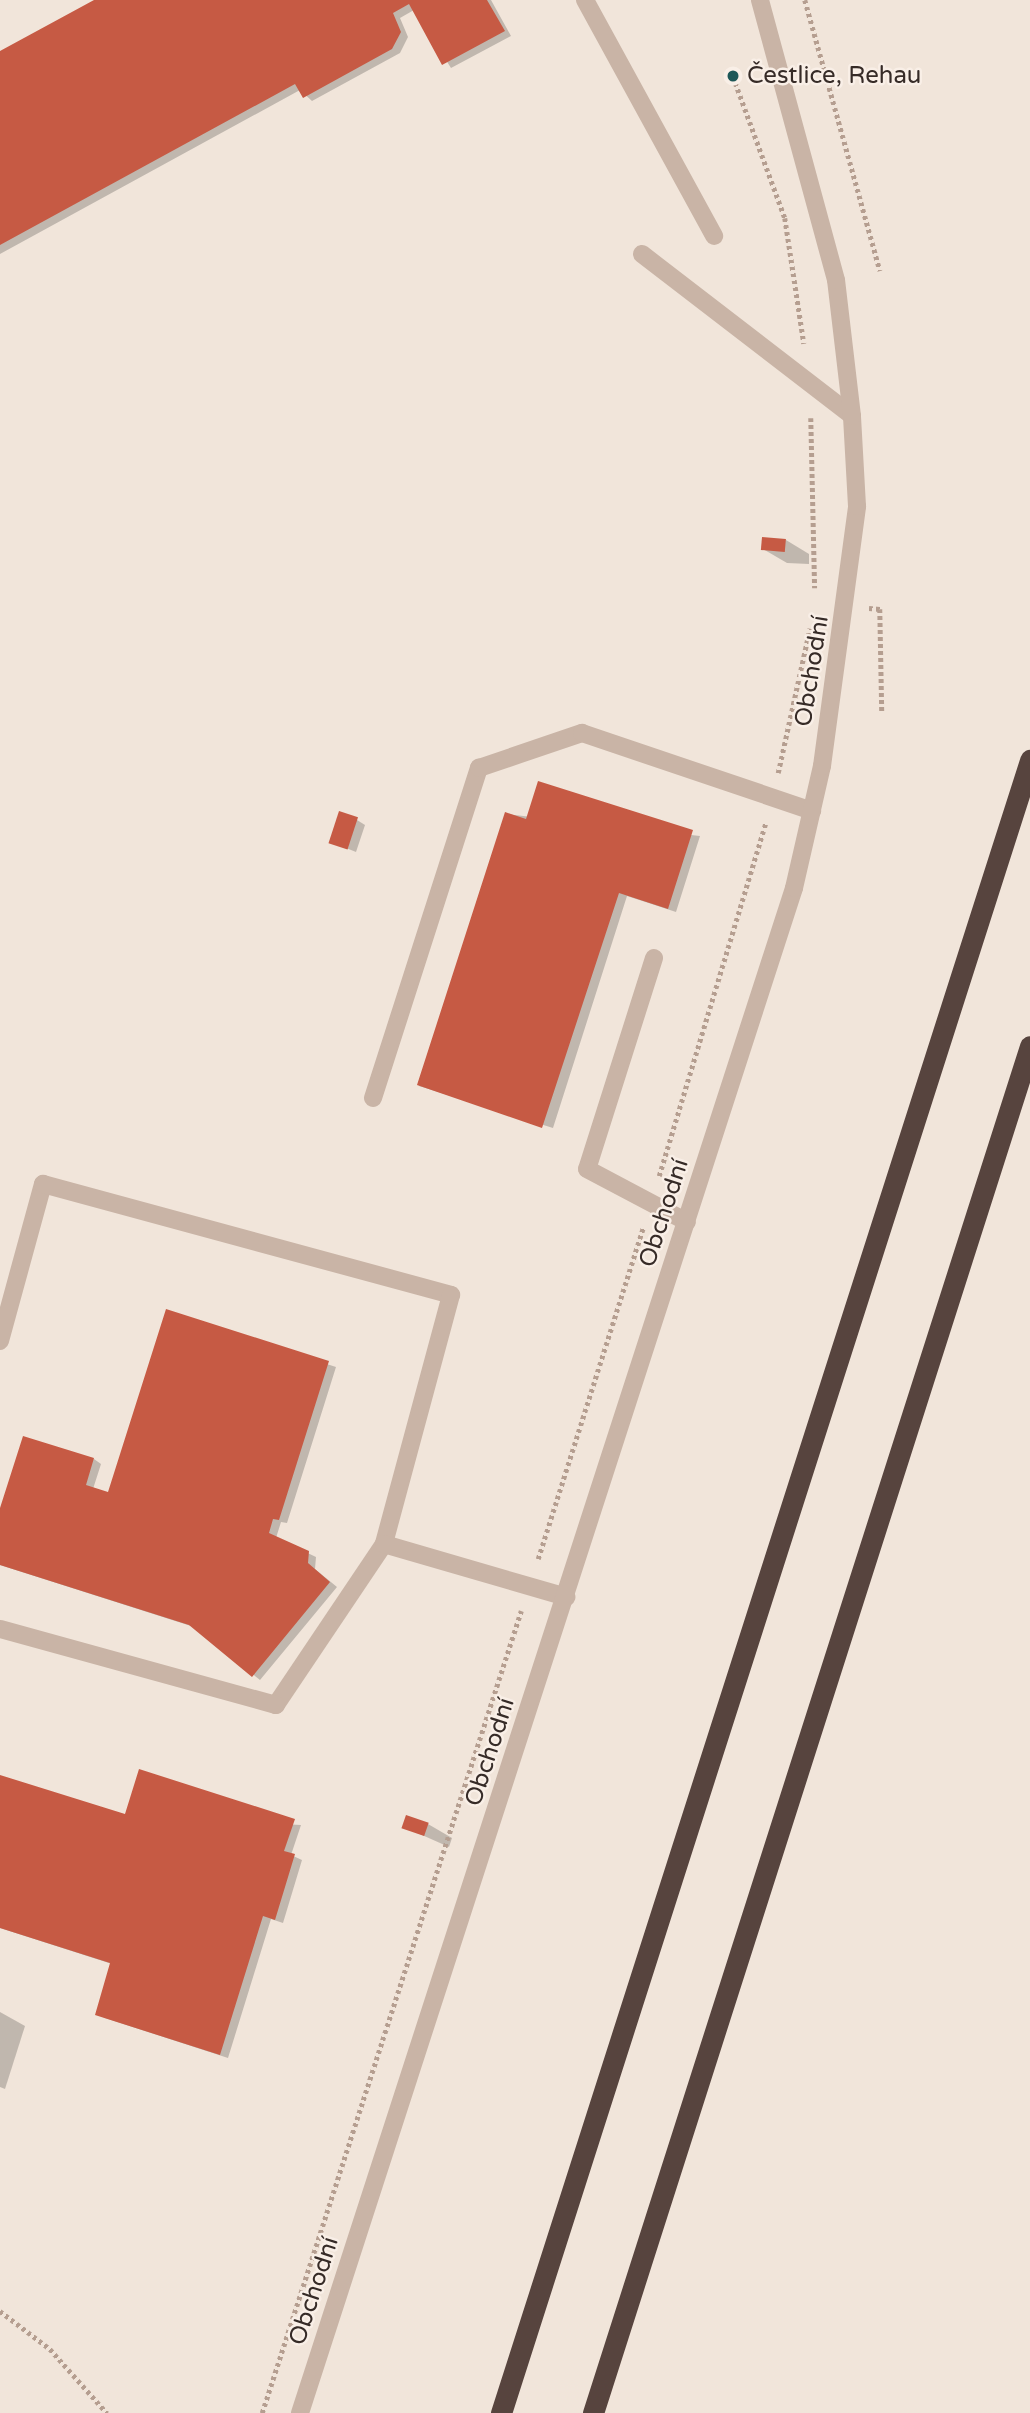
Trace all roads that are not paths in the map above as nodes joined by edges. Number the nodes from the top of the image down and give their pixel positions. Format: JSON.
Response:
{"nodes":[{"id":1,"x":585,"y":0,"type":"edge"},
{"id":2,"x":760,"y":0,"type":"edge"},
{"id":3,"x":714,"y":236,"type":"dead end"},
{"id":4,"x":642,"y":254,"type":"dead end"},
{"id":5,"x":852,"y":416,"type":"junction"},
{"id":6,"x":1030,"y":760,"type":"edge"},
{"id":7,"x":812,"y":811,"type":"junction"},
{"id":8,"x":654,"y":958,"type":"dead end"},
{"id":9,"x":1030,"y":1046,"type":"edge"},
{"id":10,"x":373,"y":1098,"type":"dead end"},
{"id":11,"x":687,"y":1222,"type":"junction"},
{"id":12,"x":0,"y":1341,"type":"edge"},
{"id":13,"x":384,"y":1544,"type":"junction"},
{"id":14,"x":566,"y":1597,"type":"junction"},
{"id":15,"x":0,"y":1629,"type":"edge"},
{"id":16,"x":300,"y":2413,"type":"edge"},
{"id":17,"x":501,"y":2413,"type":"edge"},
{"id":18,"x":593,"y":2413,"type":"edge"}],
"edges":[{"from":1,"to":3,"type":"street"},
{"from":2,"to":5,"type":"street","name":"Obchodní"},
{"from":4,"to":5,"type":"street"},
{"from":5,"to":7,"type":"street","name":"Obchodní"},
{"from":6,"to":17,"type":"highway"},
{"from":7,"to":10,"type":"street"},
{"from":7,"to":11,"type":"street","name":"Obchodní"},
{"from":8,"to":11,"type":"street"},
{"from":9,"to":18,"type":"highway"},
{"from":11,"to":14,"type":"street","name":"Obchodní"},
{"from":12,"to":13,"type":"street"},
{"from":13,"to":14,"type":"street"},
{"from":13,"to":15,"type":"street"},
{"from":14,"to":16,"type":"street","name":"Obchodní"}]}
